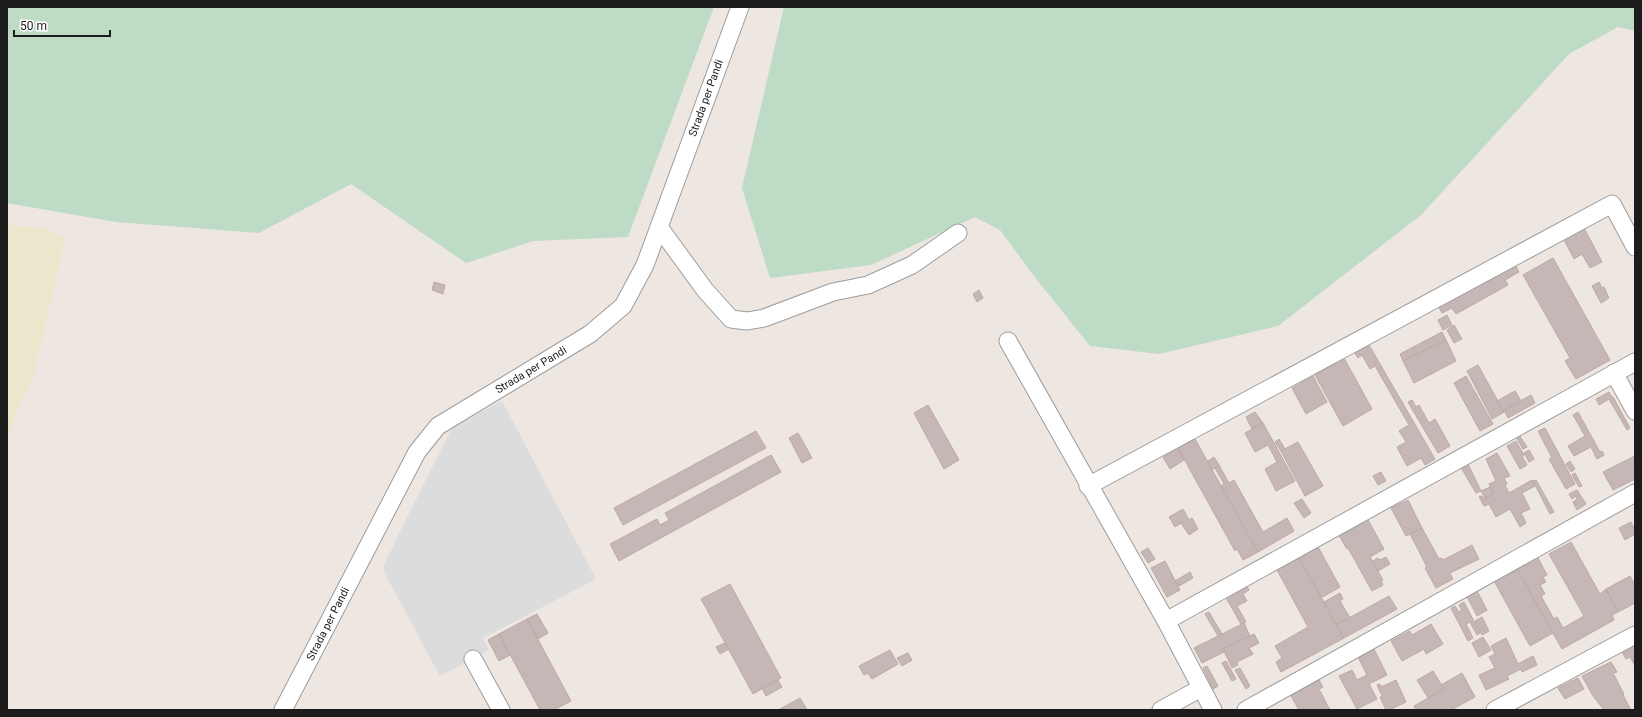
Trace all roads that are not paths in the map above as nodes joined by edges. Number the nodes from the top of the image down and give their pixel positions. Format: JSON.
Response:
{"nodes":[{"id":1,"x":740,"y":7,"type":"edge"},
{"id":2,"x":659,"y":227,"type":"junction"},
{"id":3,"x":958,"y":233,"type":"dead end"},
{"id":4,"x":1635,"y":247,"type":"edge"},
{"id":5,"x":1008,"y":341,"type":"dead end"},
{"id":6,"x":1635,"y":362,"type":"edge"},
{"id":7,"x":1614,"y":373,"type":"junction"},
{"id":8,"x":1635,"y":411,"type":"edge"},
{"id":9,"x":1088,"y":486,"type":"junction"},
{"id":10,"x":1635,"y":493,"type":"edge"},
{"id":11,"x":1166,"y":621,"type":"junction"},
{"id":12,"x":1635,"y":635,"type":"edge"},
{"id":13,"x":473,"y":659,"type":"dead end"},
{"id":14,"x":1201,"y":688,"type":"junction"},
{"id":15,"x":283,"y":710,"type":"edge"},
{"id":16,"x":501,"y":710,"type":"edge"},
{"id":17,"x":1161,"y":710,"type":"edge"},
{"id":18,"x":1213,"y":710,"type":"edge"},
{"id":19,"x":1246,"y":710,"type":"edge"},
{"id":20,"x":1495,"y":710,"type":"edge"}],
"edges":[{"from":1,"to":2,"type":"street","name":"Strada per Pandi"},
{"from":2,"to":3,"type":"street"},
{"from":2,"to":15,"type":"street","name":"Strada per Pandi"},
{"from":4,"to":9,"type":"street"},
{"from":5,"to":9,"type":"street"},
{"from":6,"to":7,"type":"street"},
{"from":7,"to":8,"type":"street"},
{"from":7,"to":11,"type":"street"},
{"from":9,"to":11,"type":"street"},
{"from":10,"to":19,"type":"street"},
{"from":11,"to":14,"type":"street"},
{"from":12,"to":20,"type":"street"},
{"from":13,"to":16,"type":"street"},
{"from":14,"to":17,"type":"street"},
{"from":14,"to":18,"type":"street"}]}
